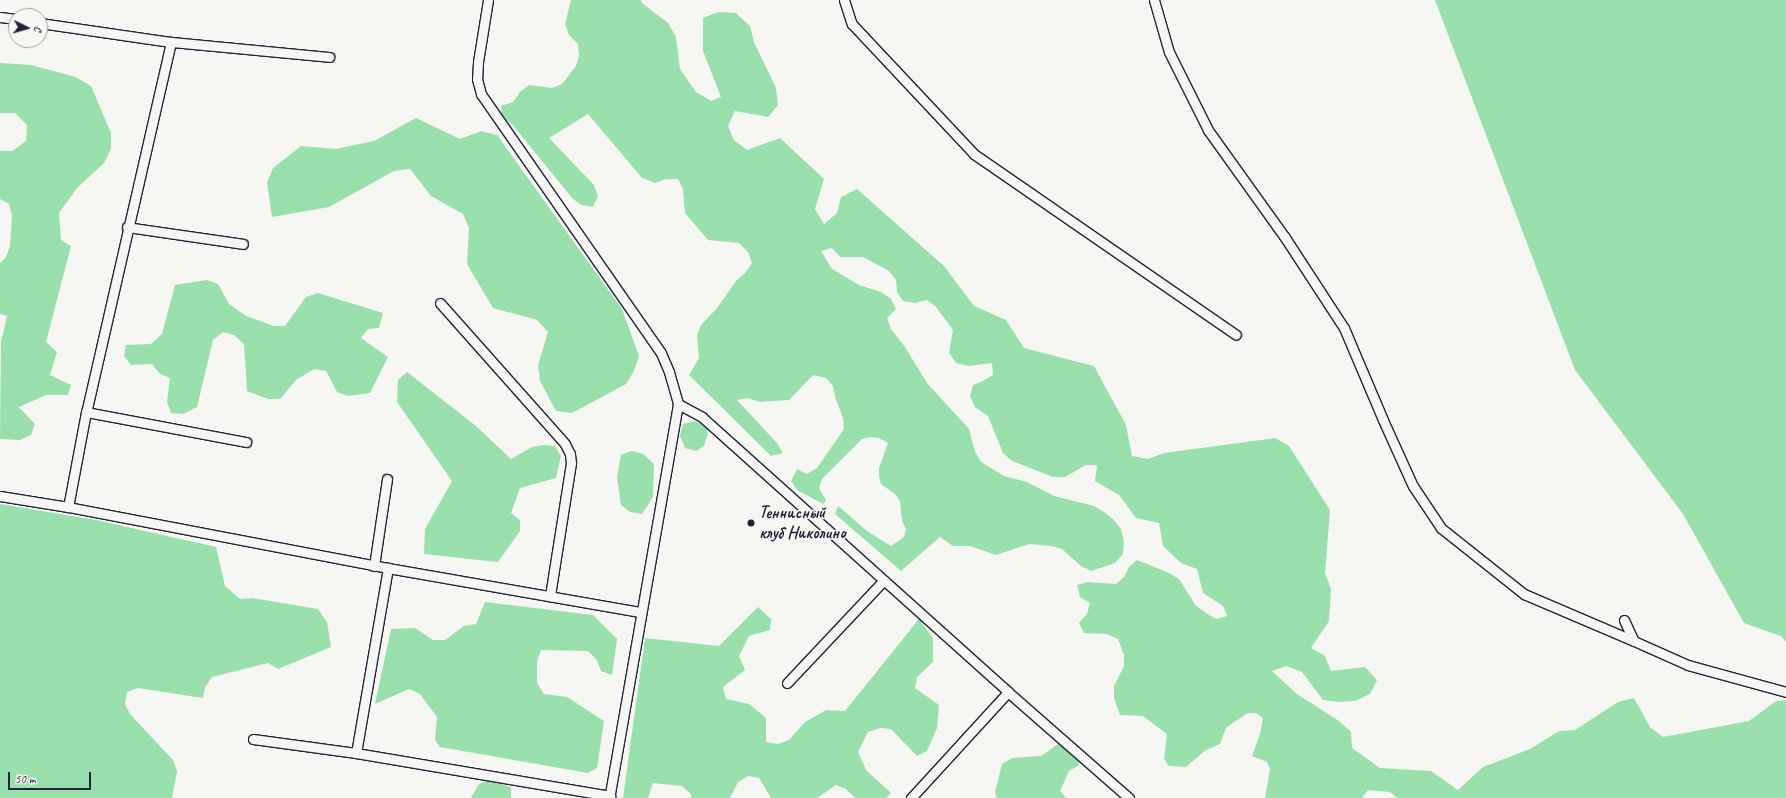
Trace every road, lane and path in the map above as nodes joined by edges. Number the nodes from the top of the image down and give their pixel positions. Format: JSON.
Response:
{"nodes":[{"id":1,"x":488,"y":0,"type":"edge"},
{"id":2,"x":844,"y":0,"type":"edge"},
{"id":3,"x":1154,"y":0,"type":"edge"},
{"id":4,"x":48,"y":24,"type":"edge"},
{"id":5,"x":171,"y":42,"type":"junction"},
{"id":6,"x":330,"y":57,"type":"dead end"},
{"id":7,"x":128,"y":227,"type":"junction"},
{"id":8,"x":243,"y":244,"type":"dead end"},
{"id":9,"x":440,"y":303,"type":"dead end"},
{"id":10,"x":1236,"y":335,"type":"dead end"},
{"id":11,"x":678,"y":404,"type":"junction"},
{"id":12,"x":86,"y":412,"type":"junction"},
{"id":13,"x":246,"y":442,"type":"dead end"},
{"id":14,"x":387,"y":479,"type":"dead end"},
{"id":15,"x":0,"y":496,"type":"edge"},
{"id":16,"x":68,"y":507,"type":"junction"},
{"id":17,"x":374,"y":566,"type":"junction"},
{"id":18,"x":388,"y":568,"type":"junction"},
{"id":19,"x":884,"y":580,"type":"junction"},
{"id":20,"x":550,"y":596,"type":"junction"},
{"id":21,"x":641,"y":612,"type":"junction"},
{"id":22,"x":1624,"y":620,"type":"dead end"},
{"id":23,"x":1634,"y":641,"type":"junction"},
{"id":24,"x":787,"y":683,"type":"dead end"},
{"id":25,"x":1008,"y":692,"type":"junction"},
{"id":26,"x":1786,"y":692,"type":"edge"},
{"id":27,"x":253,"y":739,"type":"dead end"},
{"id":28,"x":356,"y":753,"type":"junction"},
{"id":29,"x":610,"y":797,"type":"edge"},
{"id":30,"x":911,"y":798,"type":"edge"},
{"id":31,"x":1129,"y":798,"type":"edge"}],
"edges":[{"from":1,"to":11,"type":"street"},
{"from":2,"to":10,"type":"street"},
{"from":3,"to":23,"type":"street"},
{"from":4,"to":5,"type":"street"},
{"from":5,"to":6,"type":"street"},
{"from":5,"to":7,"type":"street"},
{"from":7,"to":8,"type":"street"},
{"from":7,"to":12,"type":"street"},
{"from":9,"to":20,"type":"street"},
{"from":11,"to":19,"type":"street"},
{"from":11,"to":21,"type":"street"},
{"from":12,"to":13,"type":"street"},
{"from":12,"to":16,"type":"street"},
{"from":14,"to":17,"type":"street"},
{"from":15,"to":16,"type":"street"},
{"from":16,"to":17,"type":"street"},
{"from":17,"to":18,"type":"street"},
{"from":18,"to":20,"type":"street"},
{"from":18,"to":28,"type":"street"},
{"from":19,"to":24,"type":"street"},
{"from":19,"to":25,"type":"street"},
{"from":20,"to":21,"type":"street"},
{"from":21,"to":29,"type":"street"},
{"from":22,"to":23,"type":"street"},
{"from":23,"to":26,"type":"street"},
{"from":25,"to":30,"type":"street"},
{"from":25,"to":31,"type":"street"},
{"from":27,"to":28,"type":"street"},
{"from":28,"to":29,"type":"street"}]}
